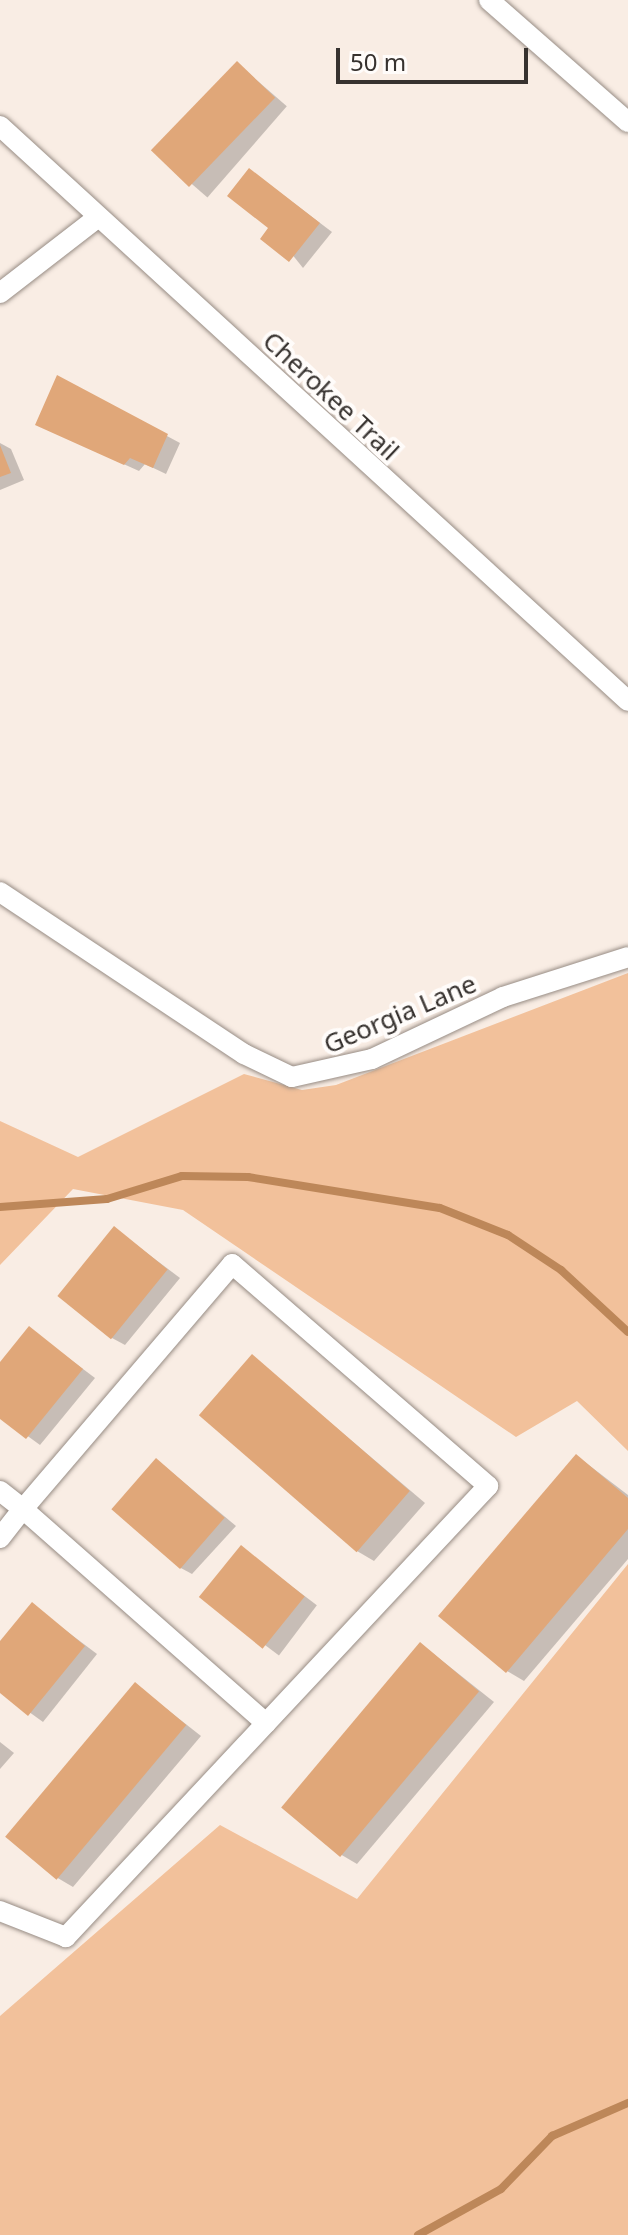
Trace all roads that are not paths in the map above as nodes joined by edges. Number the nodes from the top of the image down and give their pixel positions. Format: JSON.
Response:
{"nodes":[{"id":1,"x":489,"y":0,"type":"edge"},
{"id":2,"x":628,"y":122,"type":"edge"},
{"id":3,"x":0,"y":126,"type":"edge"},
{"id":4,"x":97,"y":218,"type":"junction"},
{"id":5,"x":0,"y":293,"type":"edge"},
{"id":6,"x":628,"y":701,"type":"edge"},
{"id":7,"x":0,"y":892,"type":"edge"},
{"id":8,"x":628,"y":957,"type":"edge"},
{"id":9,"x":0,"y":1491,"type":"edge"},
{"id":10,"x":23,"y":1509,"type":"junction"},
{"id":11,"x":0,"y":1538,"type":"edge"},
{"id":12,"x":266,"y":1723,"type":"junction"},
{"id":13,"x":0,"y":1911,"type":"edge"}],
"edges":[{"from":1,"to":2,"type":"street"},
{"from":3,"to":4,"type":"street","name":"Cherokee Trail"},
{"from":4,"to":5,"type":"street"},
{"from":4,"to":6,"type":"street","name":"Cherokee Trail"},
{"from":7,"to":8,"type":"street","name":"Georgia Lane"},
{"from":9,"to":10,"type":"street"},
{"from":10,"to":11,"type":"street"},
{"from":10,"to":12,"type":"street"},
{"from":10,"to":12,"type":"street"},
{"from":12,"to":13,"type":"street"}]}
